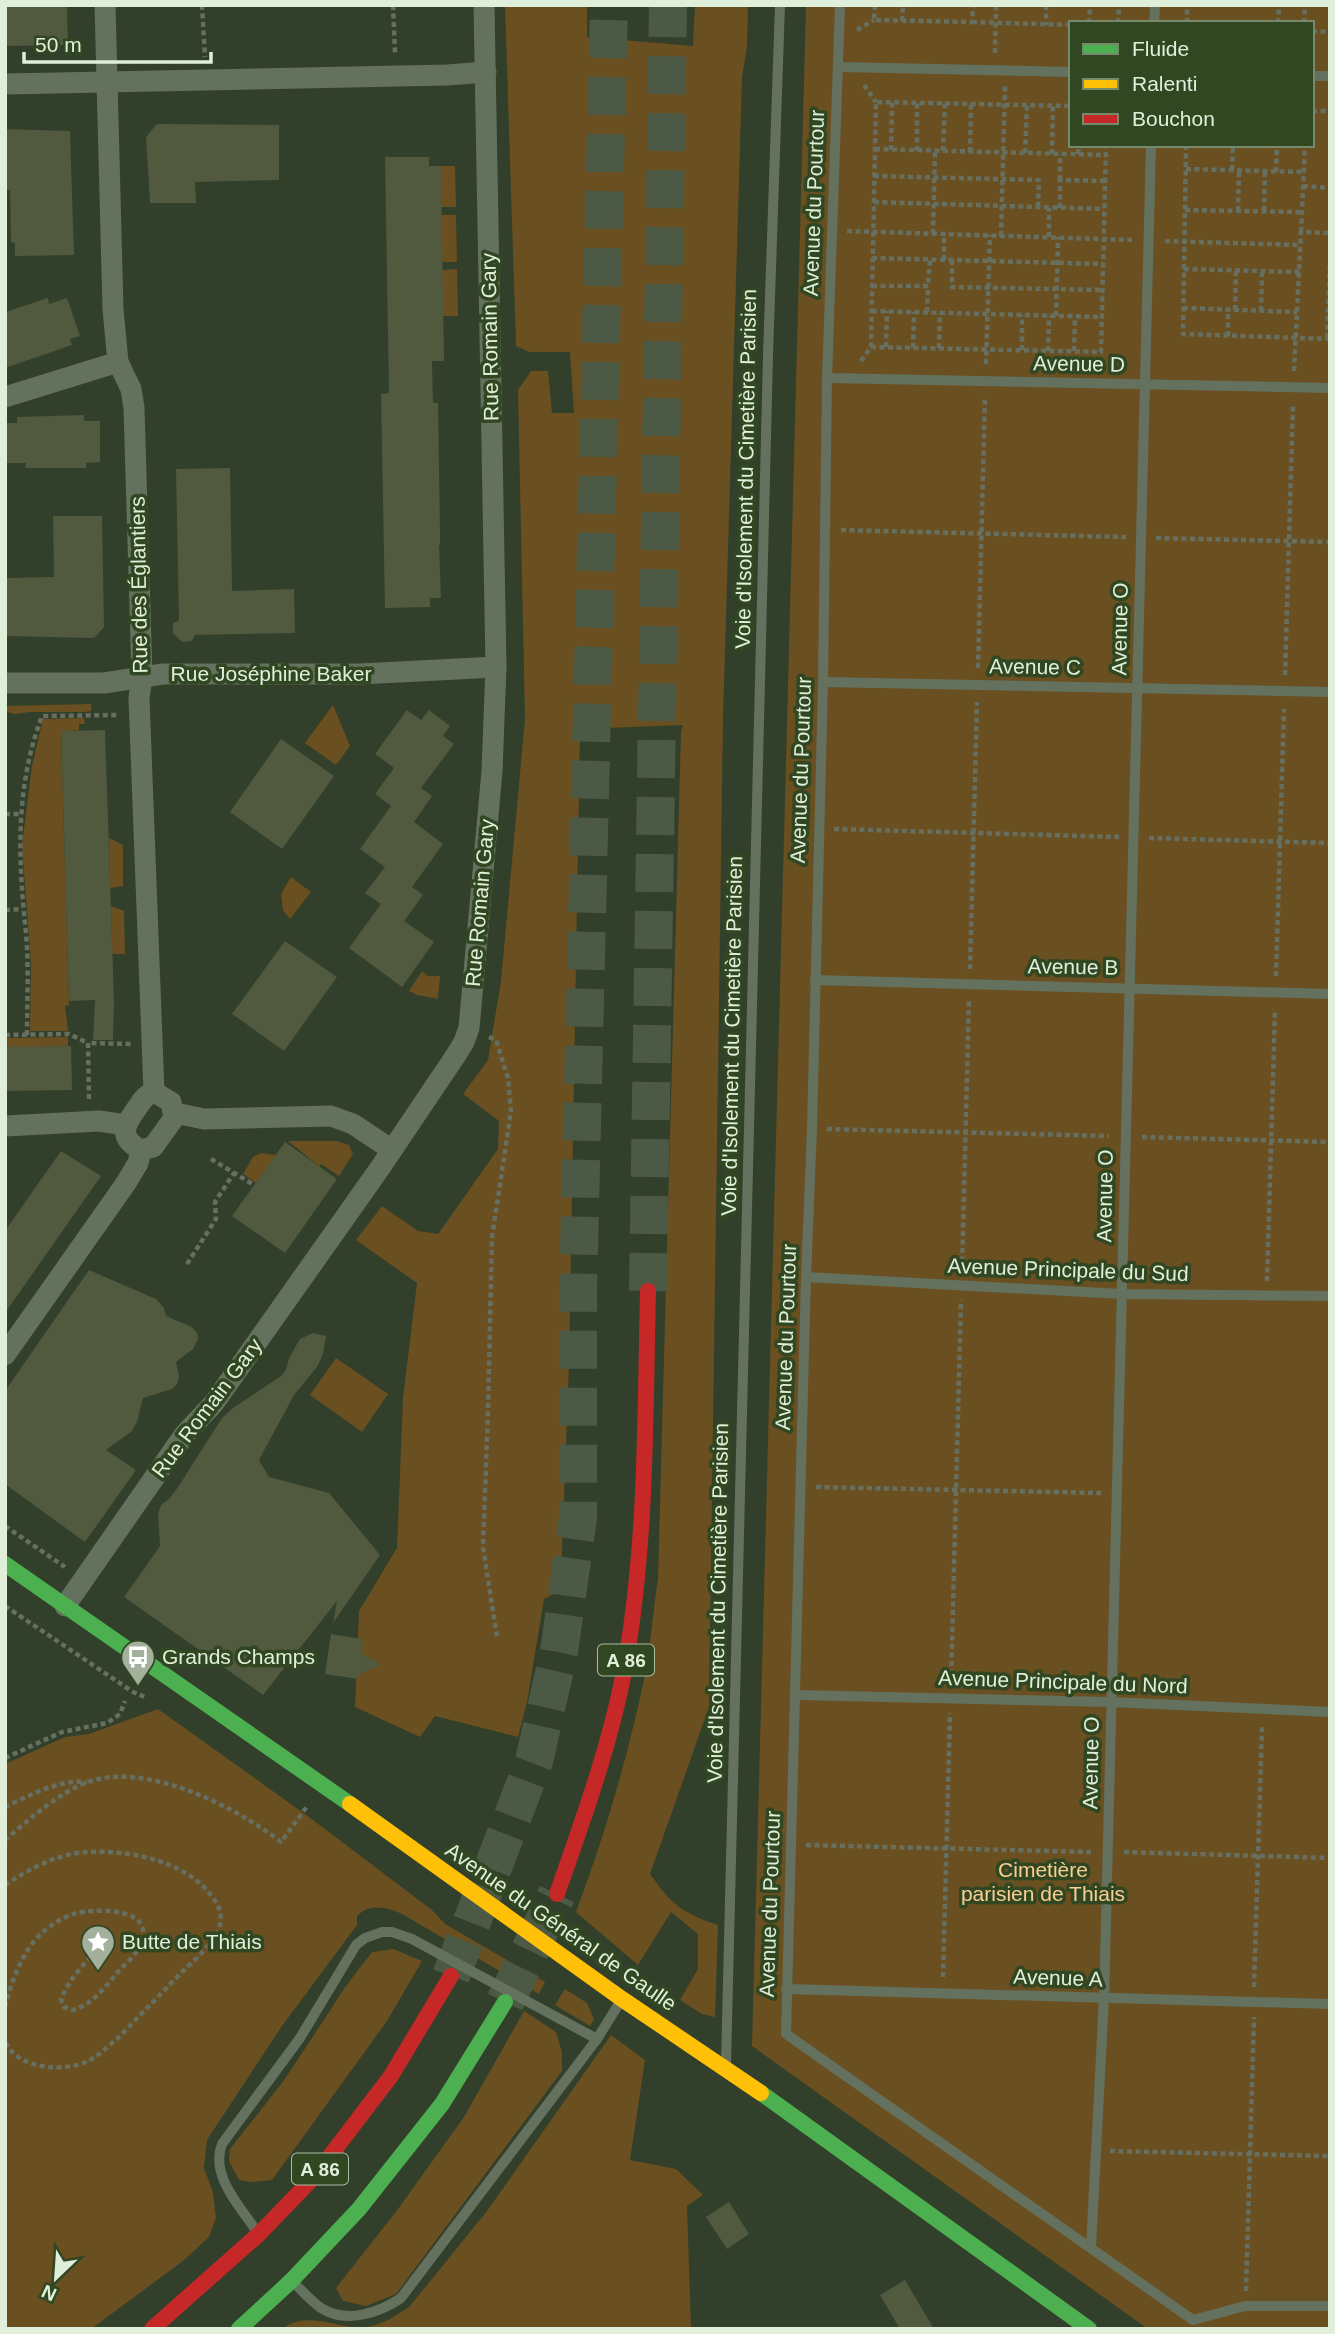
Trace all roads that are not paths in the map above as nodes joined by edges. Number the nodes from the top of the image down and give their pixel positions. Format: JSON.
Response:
{"nodes":[{"id":1,"x":105,"y":5,"type":"edge"},
{"id":2,"x":484,"y":5,"type":"edge"},
{"id":3,"x":779,"y":5,"type":"edge"},
{"id":4,"x":840,"y":5,"type":"edge"},
{"id":5,"x":839,"y":67,"type":"junction"},
{"id":6,"x":486,"y":72,"type":"junction"},
{"id":7,"x":1069,"y":72,"type":"edge"},
{"id":8,"x":107,"y":81,"type":"junction"},
{"id":9,"x":5,"y":84,"type":"edge"},
{"id":10,"x":1151,"y":147,"type":"edge"},
{"id":11,"x":118,"y":362,"type":"junction"},
{"id":12,"x":827,"y":378,"type":"junction"},
{"id":13,"x":1145,"y":385,"type":"junction"},
{"id":14,"x":1330,"y":388,"type":"edge"},
{"id":15,"x":5,"y":397,"type":"edge"},
{"id":16,"x":496,"y":667,"type":"junction"},
{"id":17,"x":142,"y":676,"type":"junction"},
{"id":18,"x":823,"y":682,"type":"junction"},
{"id":19,"x":5,"y":683,"type":"edge"},
{"id":20,"x":1137,"y":688,"type":"junction"},
{"id":21,"x":1330,"y":692,"type":"edge"},
{"id":22,"x":815,"y":980,"type":"junction"},
{"id":23,"x":1130,"y":988,"type":"junction"},
{"id":24,"x":1330,"y":993,"type":"edge"},
{"id":25,"x":154,"y":1092,"type":"junction"},
{"id":26,"x":174,"y":1113,"type":"junction"},
{"id":27,"x":125,"y":1125,"type":"junction"},
{"id":28,"x":5,"y":1126,"type":"edge"},
{"id":29,"x":141,"y":1150,"type":"junction"},
{"id":30,"x":393,"y":1150,"type":"junction"},
{"id":31,"x":806,"y":1277,"type":"junction"},
{"id":32,"x":648,"y":1291,"type":"tunnel mouth"},
{"id":33,"x":1122,"y":1294,"type":"junction"},
{"id":34,"x":1330,"y":1296,"type":"edge"},
{"id":35,"x":5,"y":1355,"type":"edge"},
{"id":36,"x":5,"y":1564,"type":"edge"},
{"id":37,"x":65,"y":1606,"type":"junction"},
{"id":38,"x":796,"y":1695,"type":"junction"},
{"id":39,"x":1111,"y":1702,"type":"junction"},
{"id":40,"x":1330,"y":1712,"type":"edge"},
{"id":41,"x":556,"y":1894,"type":"tunnel mouth"},
{"id":42,"x":451,"y":1976,"type":"tunnel mouth"},
{"id":43,"x":786,"y":1989,"type":"junction"},
{"id":44,"x":1104,"y":1998,"type":"junction"},
{"id":45,"x":622,"y":1999,"type":"junction"},
{"id":46,"x":505,"y":2002,"type":"tunnel mouth"},
{"id":47,"x":1330,"y":2004,"type":"edge"},
{"id":48,"x":597,"y":2039,"type":"junction"},
{"id":49,"x":726,"y":2067,"type":"junction"},
{"id":50,"x":259,"y":2234,"type":"junction"},
{"id":51,"x":1091,"y":2247,"type":"junction"},
{"id":52,"x":291,"y":2281,"type":"junction"},
{"id":53,"x":1330,"y":2306,"type":"edge"},
{"id":54,"x":1194,"y":2320,"type":"junction"},
{"id":55,"x":152,"y":2329,"type":"edge"},
{"id":56,"x":239,"y":2329,"type":"edge"},
{"id":57,"x":1089,"y":2329,"type":"edge"},
{"id":58,"x":1206,"y":2329,"type":"edge"}],
"edges":[{"from":1,"to":8,"type":"street","name":"Rue des Églantiers"},
{"from":2,"to":6,"type":"street","name":"Rue Romain Gary"},
{"from":3,"to":49,"type":"lane","name":"Voie d'Isolement du Cimetière Parisien"},
{"from":4,"to":5,"type":"lane","name":"Avenue du Pourtour"},
{"from":5,"to":7,"type":"lane"},
{"from":5,"to":12,"type":"lane","name":"Avenue du Pourtour"},
{"from":6,"to":8,"type":"street"},
{"from":6,"to":16,"type":"street","name":"Rue Romain Gary"},
{"from":8,"to":9,"type":"street"},
{"from":8,"to":11,"type":"street","name":"Rue des Églantiers"},
{"from":10,"to":13,"type":"lane","name":"Avenue O"},
{"from":11,"to":15,"type":"street"},
{"from":11,"to":17,"type":"street","name":"Rue des Églantiers"},
{"from":12,"to":13,"type":"lane","name":"Avenue D"},
{"from":12,"to":18,"type":"lane","name":"Avenue du Pourtour"},
{"from":13,"to":14,"type":"lane","name":"Avenue D"},
{"from":13,"to":20,"type":"lane","name":"Avenue O"},
{"from":16,"to":17,"type":"street","name":"Rue Joséphine Baker"},
{"from":16,"to":30,"type":"street","name":"Rue Romain Gary"},
{"from":17,"to":19,"type":"street","name":"Rue Joséphine Baker"},
{"from":17,"to":25,"type":"street","name":"Rue des Églantiers"},
{"from":18,"to":20,"type":"lane","name":"Avenue C"},
{"from":18,"to":22,"type":"lane","name":"Avenue du Pourtour"},
{"from":20,"to":21,"type":"lane","name":"Avenue C"},
{"from":20,"to":23,"type":"lane","name":"Avenue O"},
{"from":22,"to":23,"type":"lane","name":"Avenue B"},
{"from":22,"to":31,"type":"lane","name":"Avenue du Pourtour"},
{"from":23,"to":24,"type":"lane","name":"Avenue B"},
{"from":23,"to":33,"type":"lane","name":"Avenue O"},
{"from":25,"to":26,"type":"street"},
{"from":25,"to":27,"type":"street"},
{"from":26,"to":29,"type":"street"},
{"from":26,"to":30,"type":"street"},
{"from":27,"to":28,"type":"street"},
{"from":27,"to":29,"type":"street"},
{"from":29,"to":35,"type":"street"},
{"from":30,"to":37,"type":"street","name":"Rue Romain Gary"},
{"from":31,"to":33,"type":"lane","name":"Avenue Principale du Sud"},
{"from":31,"to":38,"type":"lane","name":"Avenue du Pourtour"},
{"from":32,"to":41,"type":"main road","number":"A 86"},
{"from":33,"to":34,"type":"lane","name":"Avenue Principale du Sud"},
{"from":33,"to":39,"type":"lane","name":"Avenue O"},
{"from":36,"to":37,"type":"main road","name":"Avenue du Général de Gaulle"},
{"from":37,"to":45,"type":"main road","name":"Avenue du Général de Gaulle"},
{"from":38,"to":39,"type":"lane","name":"Avenue Principale du Nord"},
{"from":38,"to":43,"type":"lane","name":"Avenue du Pourtour"},
{"from":39,"to":40,"type":"lane","name":"Avenue Principale du Nord"},
{"from":39,"to":44,"type":"lane","name":"Avenue O"},
{"from":42,"to":50,"type":"main road","number":"A 86"},
{"from":43,"to":44,"type":"lane","name":"Avenue A"},
{"from":43,"to":51,"type":"lane","name":"Avenue du Pourtour"},
{"from":44,"to":47,"type":"lane","name":"Avenue A"},
{"from":44,"to":51,"type":"lane","name":"Avenue O"},
{"from":45,"to":48,"type":"lane"},
{"from":45,"to":49,"type":"main road","name":"Avenue du Général de Gaulle"},
{"from":46,"to":52,"type":"main road","number":"A 86"},
{"from":48,"to":50,"type":"lane"},
{"from":48,"to":52,"type":"lane"},
{"from":49,"to":57,"type":"main road","name":"Avenue du Général de Gaulle"},
{"from":50,"to":55,"type":"main road","number":"A 86"},
{"from":51,"to":54,"type":"lane","name":"Avenue du Pourtour"},
{"from":52,"to":56,"type":"main road","number":"A 86"},
{"from":53,"to":54,"type":"lane"},
{"from":54,"to":58,"type":"lane","name":"Avenue du Pourtour"}]}
